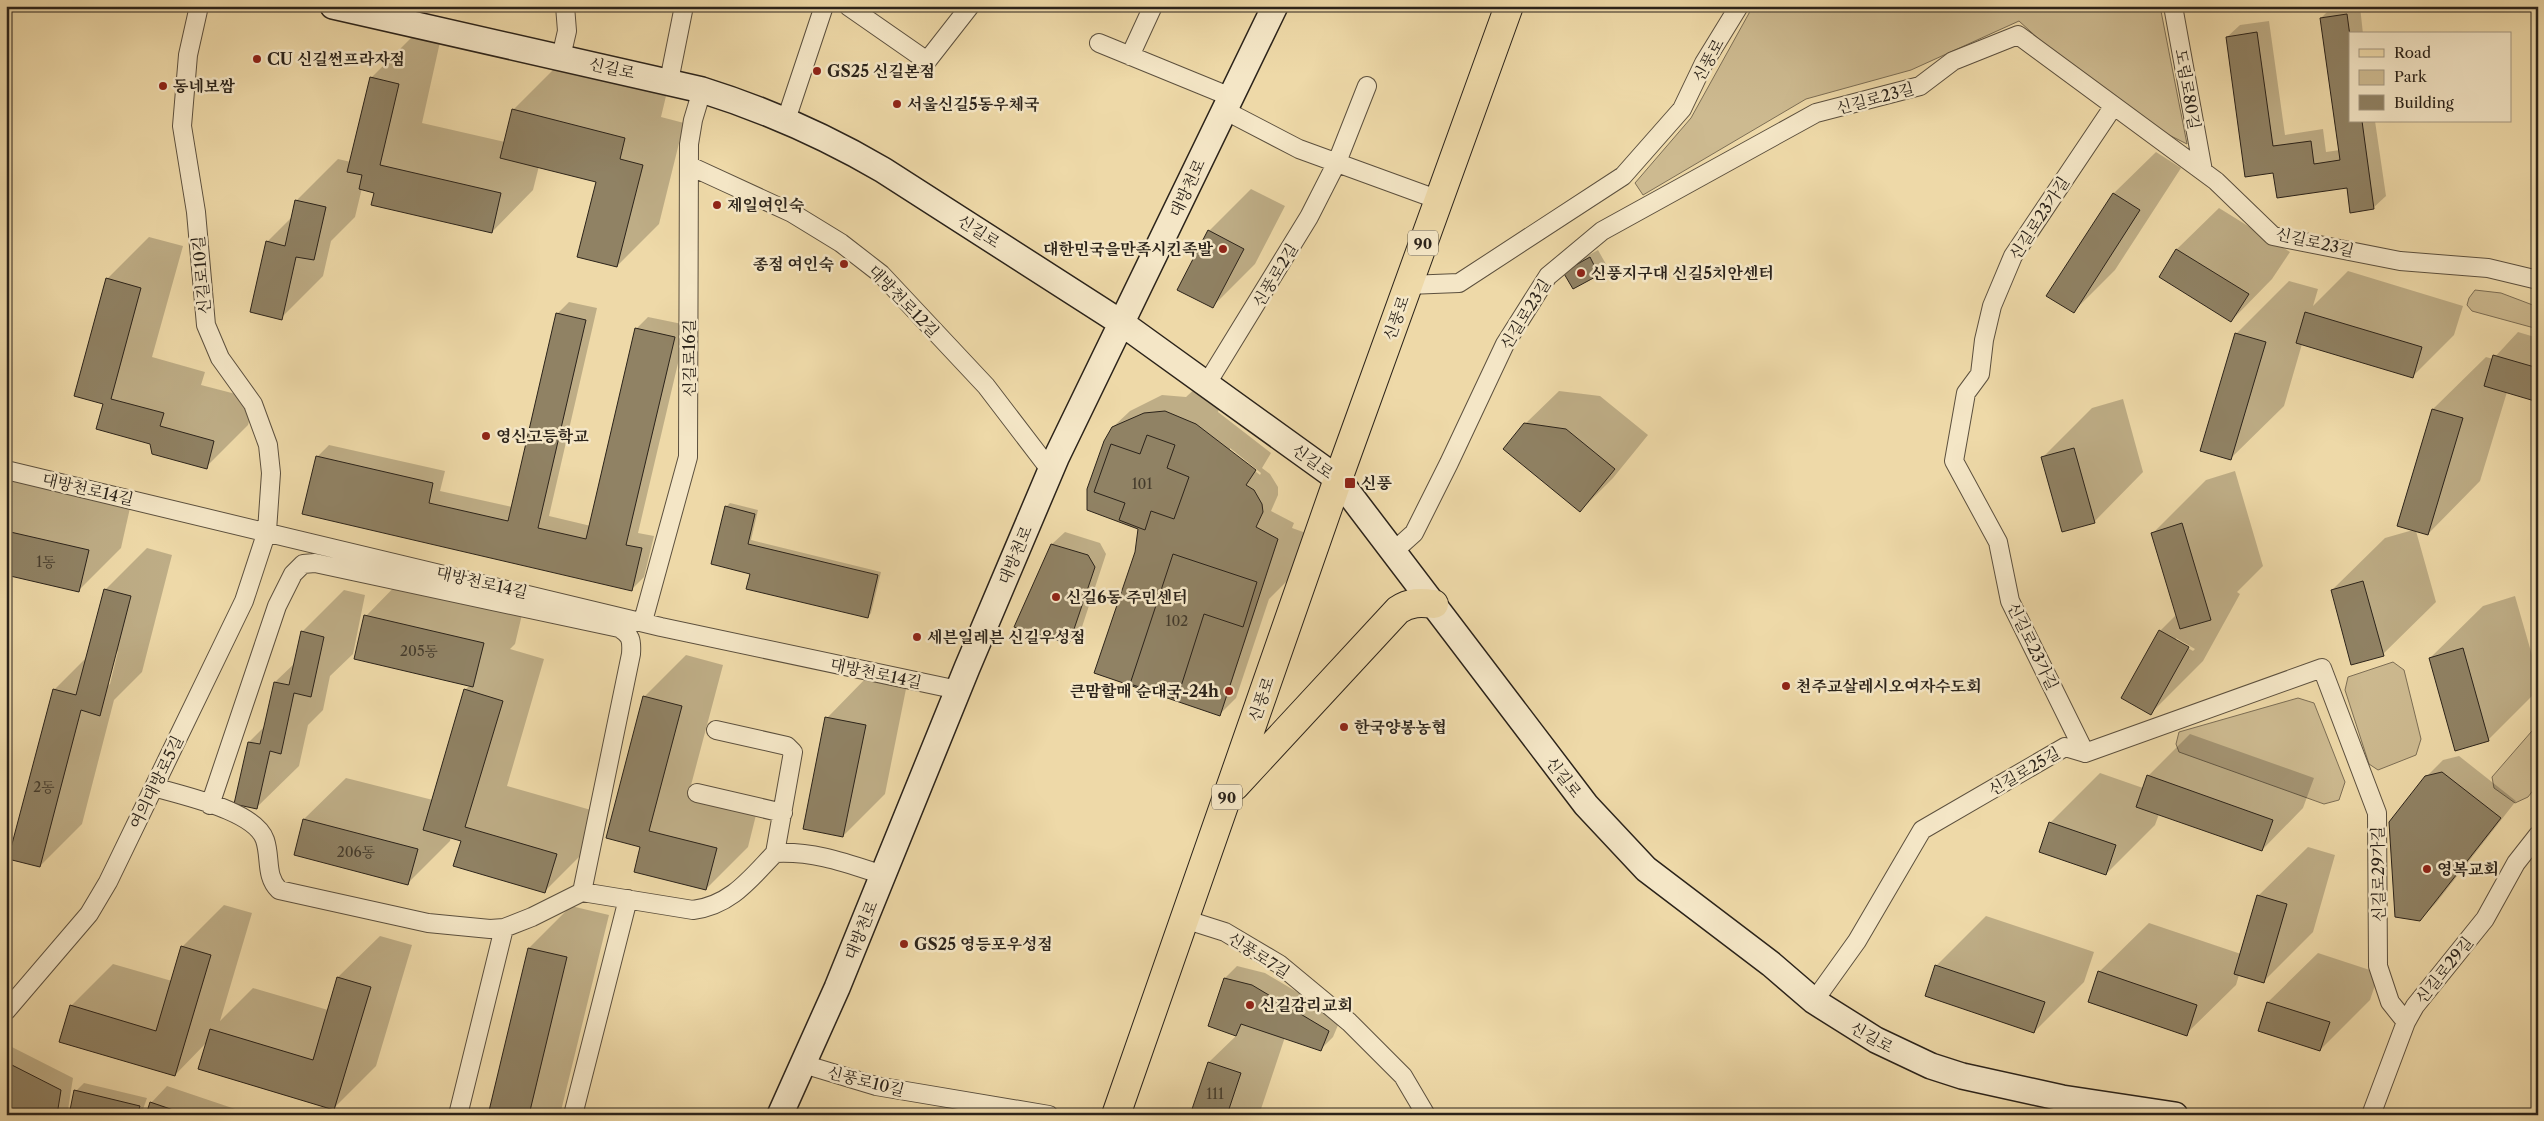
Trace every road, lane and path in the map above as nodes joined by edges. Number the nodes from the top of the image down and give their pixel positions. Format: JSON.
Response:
{"nodes":[{"id":1,"x":199,"y":6,"type":"edge"},
{"id":2,"x":333,"y":6,"type":"edge"},
{"id":3,"x":565,"y":6,"type":"edge"},
{"id":4,"x":684,"y":6,"type":"edge"},
{"id":5,"x":824,"y":6,"type":"edge"},
{"id":6,"x":848,"y":6,"type":"edge"},
{"id":7,"x":970,"y":6,"type":"edge"},
{"id":8,"x":1153,"y":6,"type":"edge"},
{"id":9,"x":1275,"y":6,"type":"edge"},
{"id":10,"x":1509,"y":6,"type":"edge"},
{"id":11,"x":1738,"y":6,"type":"edge"},
{"id":12,"x":2173,"y":6,"type":"edge"},
{"id":13,"x":402,"y":14,"type":"edge"},
{"id":14,"x":1099,"y":43,"type":"dead end"},
{"id":15,"x":1130,"y":56,"type":"junction"},
{"id":16,"x":561,"y":57,"type":"junction"},
{"id":17,"x":669,"y":81,"type":"junction"},
{"id":18,"x":1367,"y":86,"type":"dead end"},
{"id":19,"x":702,"y":90,"type":"junction"},
{"id":20,"x":1228,"y":104,"type":"junction"},
{"id":21,"x":2113,"y":107,"type":"junction"},
{"id":22,"x":786,"y":120,"type":"junction"},
{"id":23,"x":1337,"y":162,"type":"junction"},
{"id":24,"x":690,"y":166,"type":"junction"},
{"id":25,"x":2203,"y":171,"type":"junction"},
{"id":26,"x":1439,"y":200,"type":"junction"},
{"id":27,"x":2538,"y":280,"type":"edge"},
{"id":28,"x":1408,"y":285,"type":"junction"},
{"id":29,"x":1123,"y":324,"type":"junction"},
{"id":30,"x":1206,"y":385,"type":"junction"},
{"id":31,"x":6,"y":470,"type":"edge"},
{"id":32,"x":1051,"y":471,"type":"junction"},
{"id":33,"x":1338,"y":479,"type":"junction"},
{"id":34,"x":266,"y":531,"type":"junction"},
{"id":35,"x":1394,"y":551,"type":"junction"},
{"id":36,"x":1434,"y":604,"type":"junction"},
{"id":37,"x":643,"y":621,"type":"junction"},
{"id":38,"x":2322,"y":668,"type":"joint"},
{"id":39,"x":958,"y":690,"type":"junction"},
{"id":40,"x":716,"y":730,"type":"dead end"},
{"id":41,"x":2085,"y":753,"type":"junction"},
{"id":42,"x":154,"y":788,"type":"junction"},
{"id":43,"x":1228,"y":792,"type":"junction"},
{"id":44,"x":697,"y":793,"type":"dead end"},
{"id":45,"x":210,"y":805,"type":"junction"},
{"id":46,"x":783,"y":813,"type":"junction"},
{"id":47,"x":2538,"y":835,"type":"edge"},
{"id":48,"x":775,"y":853,"type":"junction"},
{"id":49,"x":883,"y":875,"type":"junction"},
{"id":50,"x":582,"y":892,"type":"junction"},
{"id":51,"x":628,"y":899,"type":"junction"},
{"id":52,"x":1184,"y":919,"type":"junction"},
{"id":53,"x":504,"y":928,"type":"junction"},
{"id":54,"x":1814,"y":1001,"type":"junction"},
{"id":55,"x":6,"y":1010,"type":"edge"},
{"id":56,"x":2406,"y":1022,"type":"junction"},
{"id":57,"x":803,"y":1064,"type":"junction"},
{"id":58,"x":2116,"y":1111,"type":"edge"},
{"id":59,"x":458,"y":1115,"type":"edge"},
{"id":60,"x":573,"y":1115,"type":"edge"},
{"id":61,"x":780,"y":1115,"type":"edge"},
{"id":62,"x":1049,"y":1115,"type":"edge"},
{"id":63,"x":1116,"y":1115,"type":"edge"},
{"id":64,"x":1426,"y":1115,"type":"edge"},
{"id":65,"x":2175,"y":1115,"type":"edge"},
{"id":66,"x":2372,"y":1115,"type":"edge"}],
"edges":[{"from":1,"to":34,"type":"street","name":"신길로10길"},
{"from":2,"to":13,"type":"main road","name":"신길로"},
{"from":3,"to":16,"type":"street"},
{"from":4,"to":17,"type":"street"},
{"from":5,"to":22,"type":"street"},
{"from":6,"to":7,"type":"street"},
{"from":8,"to":15,"type":"street"},
{"from":9,"to":20,"type":"main road","name":"대방천로"},
{"from":10,"to":26,"type":"main road","name":"신풍로","number":"90"},
{"from":11,"to":28,"type":"street","name":"신풍로"},
{"from":12,"to":25,"type":"street","name":"도림로80길"},
{"from":13,"to":16,"type":"main road","name":"신길로"},
{"from":14,"to":15,"type":"street"},
{"from":15,"to":20,"type":"street"},
{"from":16,"to":17,"type":"main road","name":"신길로"},
{"from":17,"to":19,"type":"main road","name":"신길로"},
{"from":18,"to":23,"type":"street","name":"신풍로2길"},
{"from":19,"to":22,"type":"main road","name":"신길로"},
{"from":19,"to":24,"type":"street","name":"신길로16길"},
{"from":20,"to":23,"type":"street"},
{"from":20,"to":29,"type":"main road","name":"대방천로"},
{"from":21,"to":25,"type":"street","name":"신길로23길"},
{"from":21,"to":35,"type":"street","name":"신길로23길"},
{"from":21,"to":41,"type":"street","name":"신길로23가길"},
{"from":22,"to":29,"type":"main road","name":"신길로"},
{"from":23,"to":26,"type":"street"},
{"from":23,"to":30,"type":"street","name":"신풍로2길"},
{"from":24,"to":32,"type":"street","name":"대방천로12길"},
{"from":24,"to":37,"type":"street","name":"신길로16길"},
{"from":25,"to":27,"type":"street","name":"신길로23길"},
{"from":26,"to":28,"type":"main road","name":"신풍로","number":"90"},
{"from":28,"to":33,"type":"main road","name":"신풍로","number":"90"},
{"from":29,"to":30,"type":"main road","name":"신길로"},
{"from":29,"to":32,"type":"main road","name":"대방천로"},
{"from":30,"to":33,"type":"main road","name":"신길로"},
{"from":31,"to":34,"type":"street","name":"대방천로14길"},
{"from":32,"to":39,"type":"main road","name":"대방천로"},
{"from":33,"to":35,"type":"main road","name":"신길로"},
{"from":33,"to":43,"type":"main road","name":"신풍로","number":"90"},
{"from":34,"to":37,"type":"street","name":"대방천로14길"},
{"from":34,"to":42,"type":"street","name":"여의대방로5길"},
{"from":35,"to":36,"type":"main road","name":"신길로"},
{"from":36,"to":43,"type":"main road"},
{"from":36,"to":54,"type":"main road","name":"신길로"},
{"from":37,"to":39,"type":"street","name":"대방천로14길"},
{"from":38,"to":41,"type":"street","name":"신길로25길"},
{"from":38,"to":56,"type":"street","name":"신길로29가길"},
{"from":39,"to":49,"type":"main road","name":"대방천로"},
{"from":40,"to":46,"type":"street"},
{"from":41,"to":54,"type":"street","name":"신길로25길"},
{"from":42,"to":45,"type":"street"},
{"from":42,"to":55,"type":"street","name":"여의대방로5길"},
{"from":43,"to":52,"type":"main road","name":"신풍로","number":"90"},
{"from":44,"to":46,"type":"street"},
{"from":45,"to":50,"type":"street"},
{"from":45,"to":53,"type":"street"},
{"from":46,"to":48,"type":"street"},
{"from":47,"to":56,"type":"street","name":"신길로29길"},
{"from":48,"to":49,"type":"street"},
{"from":48,"to":51,"type":"street"},
{"from":49,"to":57,"type":"main road","name":"대방천로"},
{"from":50,"to":51,"type":"street"},
{"from":50,"to":53,"type":"street"},
{"from":51,"to":60,"type":"street"},
{"from":52,"to":63,"type":"main road","name":"신풍로","number":"90"},
{"from":52,"to":64,"type":"street","name":"신풍로7길"},
{"from":53,"to":59,"type":"street"},
{"from":54,"to":58,"type":"main road","name":"신길로"},
{"from":56,"to":66,"type":"street","name":"신길로29길"},
{"from":57,"to":61,"type":"main road","name":"대방천로"},
{"from":57,"to":62,"type":"street","name":"신풍로10길"},
{"from":58,"to":65,"type":"main road","name":"신길로"}]}
